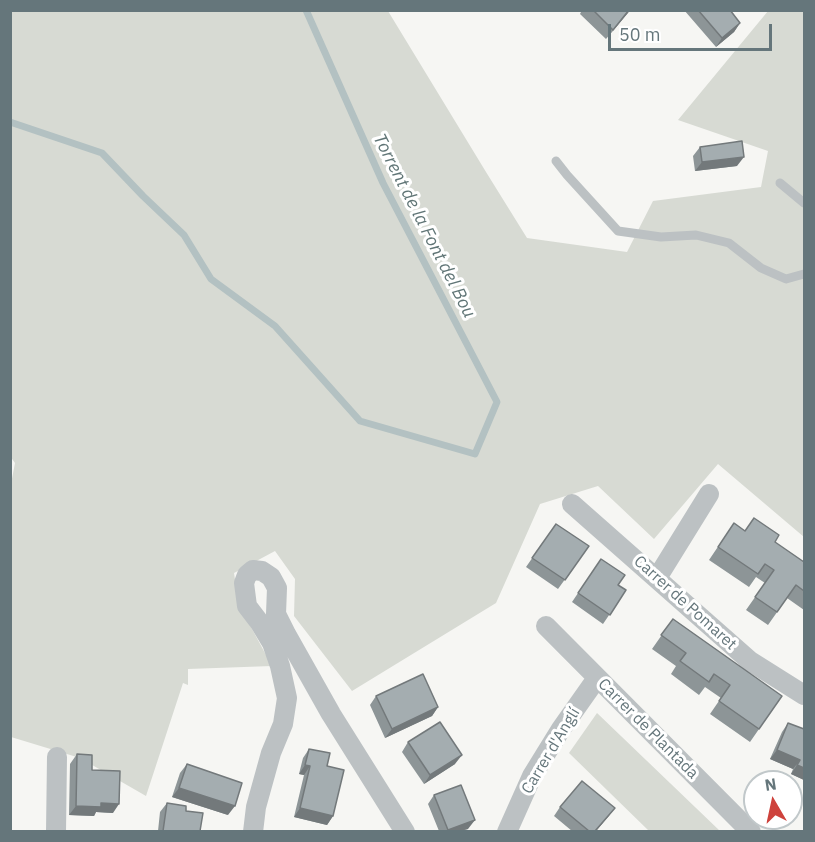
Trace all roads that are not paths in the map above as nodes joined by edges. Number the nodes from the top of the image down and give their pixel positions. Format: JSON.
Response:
{"nodes":[{"id":1,"x":556,"y":161,"type":"dead end"},
{"id":2,"x":780,"y":183,"type":"dead end"},
{"id":3,"x":804,"y":203,"type":"edge"},
{"id":4,"x":804,"y":274,"type":"edge"},
{"id":5,"x":710,"y":494,"type":"dead end"},
{"id":6,"x":572,"y":504,"type":"dead end"},
{"id":7,"x":657,"y":578,"type":"junction"},
{"id":8,"x":546,"y":626,"type":"dead end"},
{"id":9,"x":597,"y":678,"type":"junction"},
{"id":10,"x":804,"y":695,"type":"edge"},
{"id":11,"x":57,"y":756,"type":"dead end"},
{"id":12,"x":509,"y":830,"type":"edge"},
{"id":13,"x":57,"y":831,"type":"edge"},
{"id":14,"x":254,"y":831,"type":"edge"},
{"id":15,"x":405,"y":831,"type":"edge"},
{"id":16,"x":751,"y":831,"type":"edge"}],
"edges":[{"from":1,"to":4,"type":"lane"},
{"from":2,"to":3,"type":"lane"},
{"from":5,"to":7,"type":"street"},
{"from":6,"to":7,"type":"street","name":"Carrer de Pomaret"},
{"from":7,"to":10,"type":"street","name":"Carrer de Pomaret"},
{"from":8,"to":9,"type":"street","name":"Carrer de Plantada"},
{"from":9,"to":12,"type":"street","name":"Carrer d'Anglí"},
{"from":9,"to":16,"type":"street","name":"Carrer de Plantada"},
{"from":11,"to":13,"type":"street"},
{"from":14,"to":15,"type":"street"}]}
